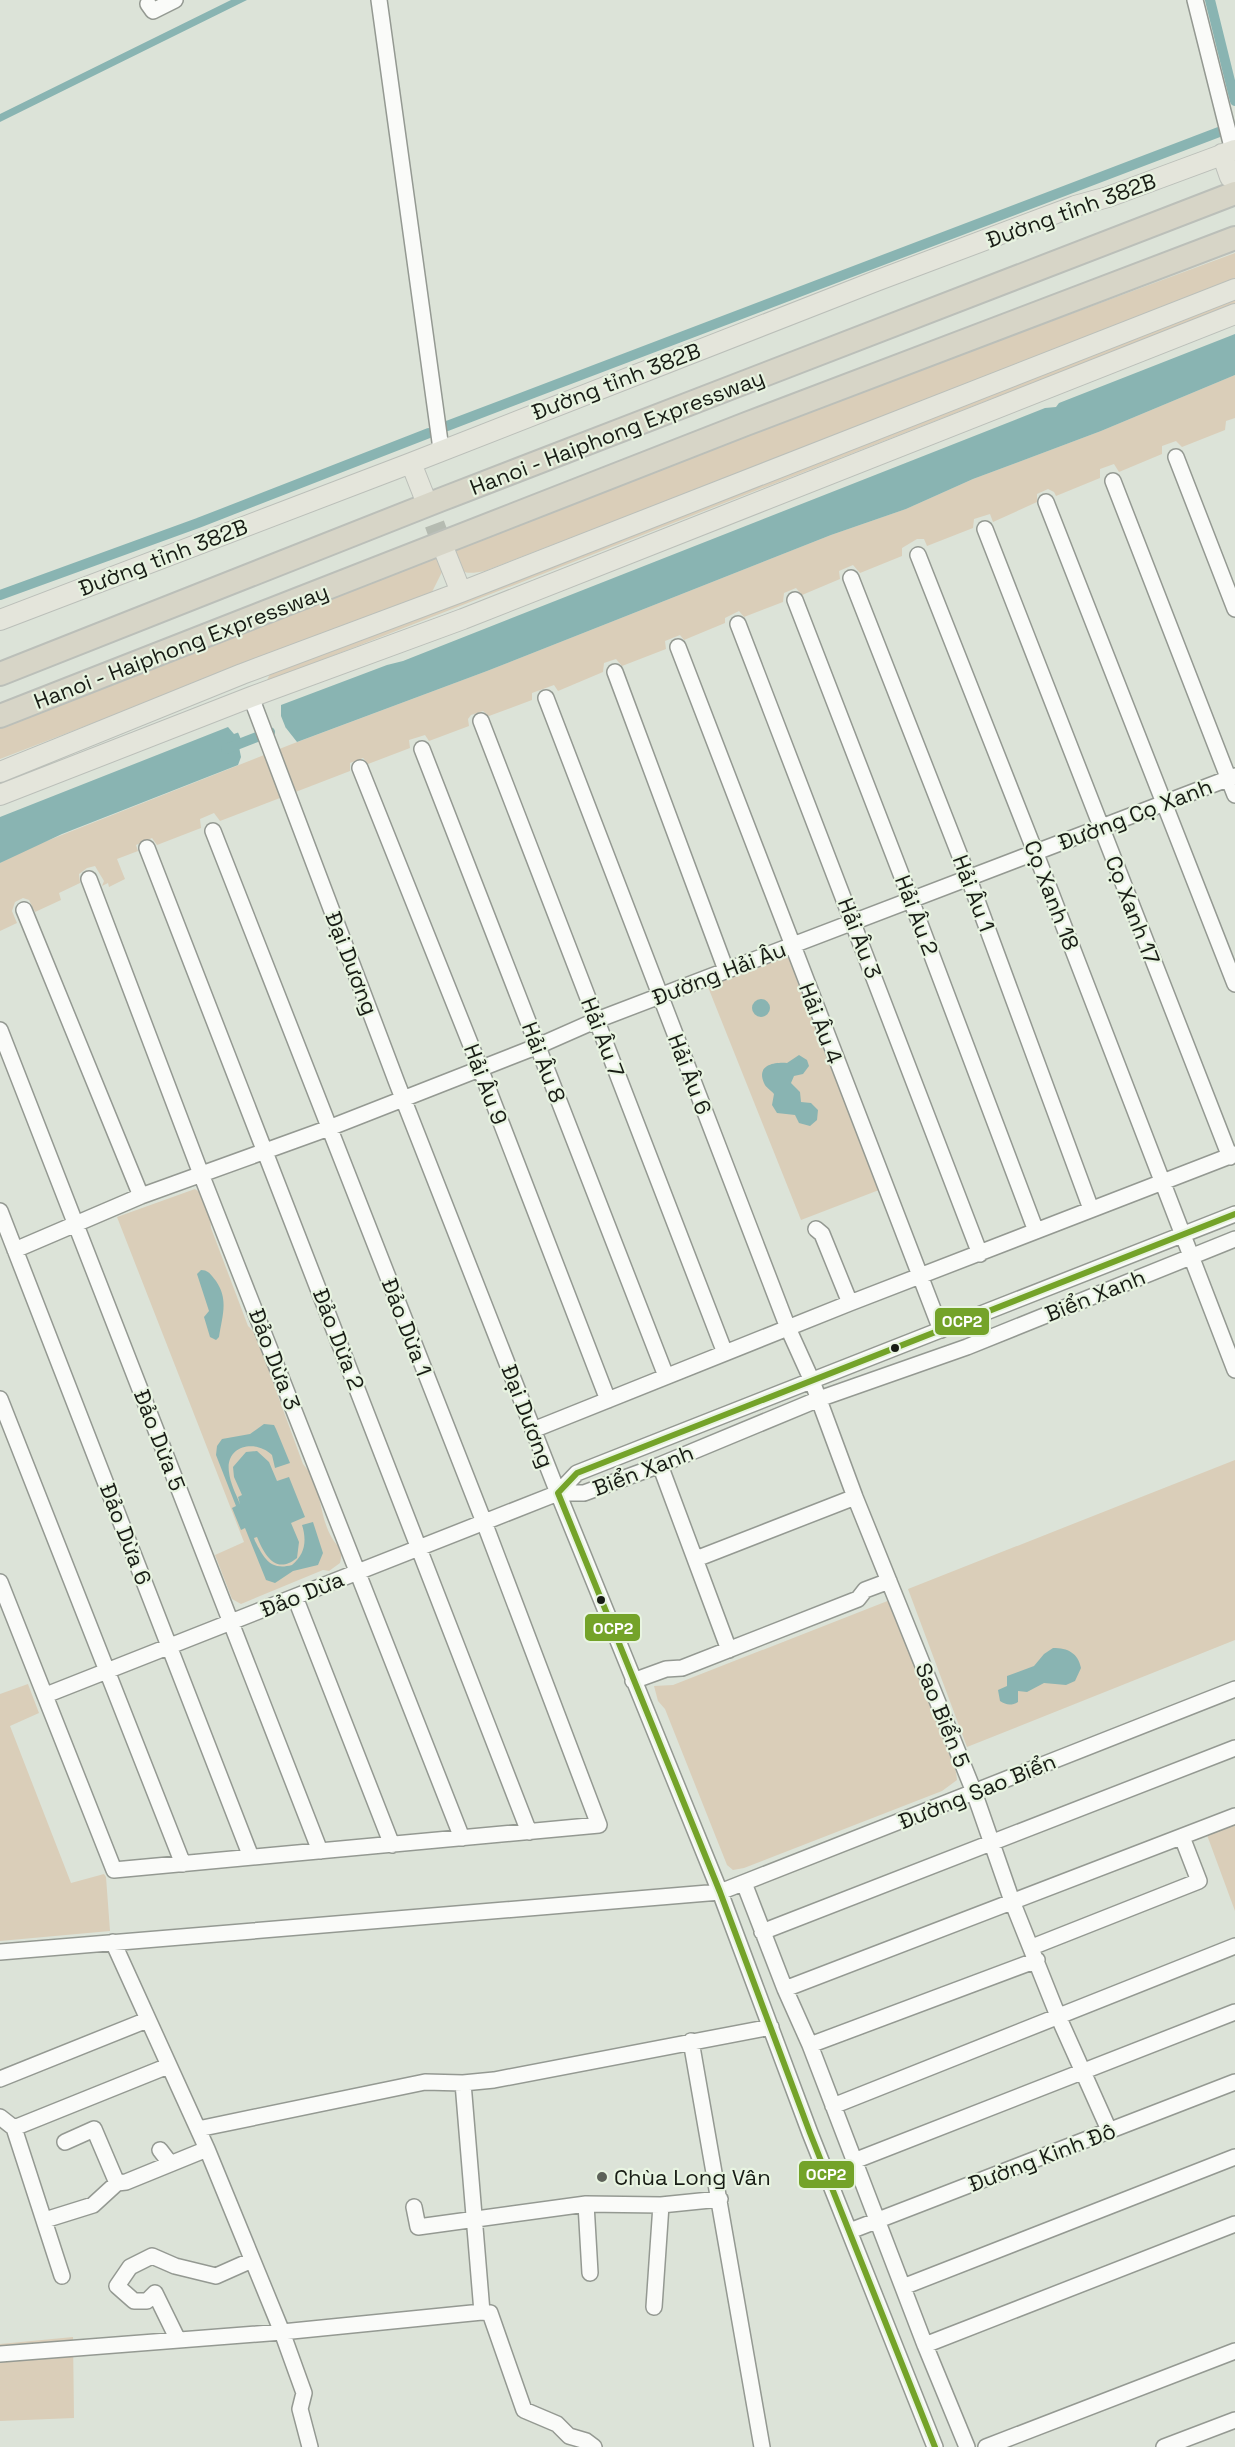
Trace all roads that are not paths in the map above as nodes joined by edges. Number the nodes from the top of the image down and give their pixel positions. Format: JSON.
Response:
{"nodes":[{"id":1,"x":175,"y":0,"type":"edge"},
{"id":2,"x":379,"y":0,"type":"edge"},
{"id":3,"x":1196,"y":0,"type":"edge"},
{"id":4,"x":148,"y":4,"type":"dead end"},
{"id":5,"x":1230,"y":152,"type":"edge"},
{"id":6,"x":1233,"y":184,"type":"edge"},
{"id":7,"x":1235,"y":238,"type":"edge"},
{"id":8,"x":1235,"y":248,"type":"edge"},
{"id":9,"x":1235,"y":289,"type":"edge"},
{"id":10,"x":1235,"y":314,"type":"edge"},
{"id":11,"x":746,"y":424,"type":"junction"},
{"id":12,"x":441,"y":449,"type":"junction"},
{"id":13,"x":1176,"y":457,"type":"dead end"},
{"id":14,"x":411,"y":463,"type":"junction"},
{"id":15,"x":1113,"y":481,"type":"dead end"},
{"id":16,"x":424,"y":496,"type":"tunnel mouth"},
{"id":17,"x":1046,"y":502,"type":"dead end"},
{"id":18,"x":985,"y":529,"type":"dead end"},
{"id":19,"x":443,"y":547,"type":"tunnel mouth"},
{"id":20,"x":918,"y":555,"type":"dead end"},
{"id":21,"x":851,"y":578,"type":"dead end"},
{"id":22,"x":461,"y":592,"type":"junction"},
{"id":23,"x":795,"y":600,"type":"dead end"},
{"id":24,"x":1235,"y":609,"type":"edge"},
{"id":25,"x":0,"y":620,"type":"edge"},
{"id":26,"x":738,"y":624,"type":"dead end"},
{"id":27,"x":678,"y":647,"type":"dead end"},
{"id":28,"x":615,"y":672,"type":"dead end"},
{"id":29,"x":0,"y":674,"type":"edge"},
{"id":30,"x":242,"y":674,"type":"junction"},
{"id":31,"x":546,"y":698,"type":"dead end"},
{"id":32,"x":254,"y":706,"type":"junction"},
{"id":33,"x":0,"y":716,"type":"edge"},
{"id":34,"x":481,"y":721,"type":"dead end"},
{"id":35,"x":422,"y":749,"type":"dead end"},
{"id":36,"x":360,"y":768,"type":"dead end"},
{"id":37,"x":0,"y":772,"type":"edge"},
{"id":38,"x":1232,"y":777,"type":"edge"},
{"id":39,"x":0,"y":795,"type":"edge"},
{"id":40,"x":1235,"y":795,"type":"edge"},
{"id":41,"x":1162,"y":802,"type":"junction"},
{"id":42,"x":1100,"y":826,"type":"junction"},
{"id":43,"x":213,"y":831,"type":"dead end"},
{"id":44,"x":147,"y":848,"type":"dead end"},
{"id":45,"x":1036,"y":854,"type":"junction"},
{"id":46,"x":89,"y":879,"type":"dead end"},
{"id":47,"x":969,"y":879,"type":"junction"},
{"id":48,"x":911,"y":900,"type":"junction"},
{"id":49,"x":24,"y":910,"type":"dead end"},
{"id":50,"x":854,"y":922,"type":"junction"},
{"id":51,"x":791,"y":945,"type":"junction"},
{"id":52,"x":726,"y":970,"type":"junction"},
{"id":53,"x":1235,"y":984,"type":"edge"},
{"id":54,"x":660,"y":996,"type":"junction"},
{"id":55,"x":597,"y":1020,"type":"junction"},
{"id":56,"x":0,"y":1030,"type":"edge"},
{"id":57,"x":538,"y":1046,"type":"junction"},
{"id":58,"x":480,"y":1068,"type":"junction"},
{"id":59,"x":404,"y":1099,"type":"junction"},
{"id":60,"x":330,"y":1128,"type":"junction"},
{"id":61,"x":266,"y":1151,"type":"junction"},
{"id":62,"x":1232,"y":1156,"type":"edge"},
{"id":63,"x":201,"y":1174,"type":"junction"},
{"id":64,"x":1162,"y":1182,"type":"junction"},
{"id":65,"x":141,"y":1196,"type":"junction"},
{"id":66,"x":1091,"y":1209,"type":"junction"},
{"id":67,"x":0,"y":1211,"type":"edge"},
{"id":68,"x":1235,"y":1214,"type":"edge"},
{"id":69,"x":76,"y":1222,"type":"junction"},
{"id":70,"x":816,"y":1229,"type":"dead end"},
{"id":71,"x":1036,"y":1231,"type":"junction"},
{"id":72,"x":1182,"y":1235,"type":"junction"},
{"id":73,"x":1235,"y":1239,"type":"edge"},
{"id":74,"x":15,"y":1250,"type":"junction"},
{"id":75,"x":980,"y":1254,"type":"junction"},
{"id":76,"x":1191,"y":1256,"type":"junction"},
{"id":77,"x":920,"y":1277,"type":"junction"},
{"id":78,"x":850,"y":1303,"type":"junction"},
{"id":79,"x":788,"y":1328,"type":"junction"},
{"id":80,"x":941,"y":1330,"type":"junction"},
{"id":81,"x":726,"y":1353,"type":"junction"},
{"id":82,"x":1235,"y":1370,"type":"edge"},
{"id":83,"x":666,"y":1376,"type":"junction"},
{"id":84,"x":812,"y":1381,"type":"junction"},
{"id":85,"x":0,"y":1399,"type":"edge"},
{"id":86,"x":819,"y":1399,"type":"junction"},
{"id":87,"x":608,"y":1400,"type":"junction"},
{"id":88,"x":533,"y":1430,"type":"junction"},
{"id":89,"x":660,"y":1465,"type":"junction"},
{"id":90,"x":558,"y":1493,"type":"junction"},
{"id":91,"x":855,"y":1497,"type":"junction"},
{"id":92,"x":484,"y":1522,"type":"junction"},
{"id":93,"x":419,"y":1548,"type":"junction"},
{"id":94,"x":696,"y":1559,"type":"junction"},
{"id":95,"x":358,"y":1572,"type":"junction"},
{"id":96,"x":889,"y":1581,"type":"junction"},
{"id":97,"x":0,"y":1582,"type":"edge"},
{"id":98,"x":296,"y":1597,"type":"junction"},
{"id":99,"x":231,"y":1622,"type":"junction"},
{"id":100,"x":169,"y":1646,"type":"junction"},
{"id":101,"x":729,"y":1650,"type":"junction"},
{"id":102,"x":108,"y":1671,"type":"junction"},
{"id":103,"x":633,"y":1681,"type":"junction"},
{"id":104,"x":1235,"y":1689,"type":"edge"},
{"id":105,"x":46,"y":1695,"type":"junction"},
{"id":106,"x":1235,"y":1748,"type":"edge"},
{"id":107,"x":974,"y":1792,"type":"junction"},
{"id":108,"x":1235,"y":1816,"type":"edge"},
{"id":109,"x":529,"y":1832,"type":"junction"},
{"id":110,"x":462,"y":1838,"type":"junction"},
{"id":111,"x":1182,"y":1838,"type":"junction"},
{"id":112,"x":993,"y":1844,"type":"junction"},
{"id":113,"x":392,"y":1845,"type":"junction"},
{"id":114,"x":320,"y":1851,"type":"junction"},
{"id":115,"x":251,"y":1857,"type":"junction"},
{"id":116,"x":183,"y":1864,"type":"junction"},
{"id":117,"x":744,"y":1883,"type":"junction"},
{"id":118,"x":720,"y":1892,"type":"junction"},
{"id":119,"x":1012,"y":1901,"type":"junction"},
{"id":120,"x":762,"y":1932,"type":"junction"},
{"id":121,"x":113,"y":1942,"type":"junction"},
{"id":122,"x":1235,"y":1946,"type":"edge"},
{"id":123,"x":0,"y":1952,"type":"edge"},
{"id":124,"x":1034,"y":1953,"type":"junction"},
{"id":125,"x":785,"y":1989,"type":"junction"},
{"id":126,"x":1235,"y":2012,"type":"edge"},
{"id":127,"x":1058,"y":2016,"type":"junction"},
{"id":128,"x":147,"y":2020,"type":"junction"},
{"id":129,"x":771,"y":2027,"type":"junction"},
{"id":130,"x":691,"y":2041,"type":"junction"},
{"id":131,"x":810,"y":2045,"type":"junction"},
{"id":132,"x":168,"y":2066,"type":"junction"},
{"id":133,"x":1083,"y":2070,"type":"junction"},
{"id":134,"x":0,"y":2079,"type":"edge"},
{"id":135,"x":464,"y":2083,"type":"junction"},
{"id":136,"x":1234,"y":2087,"type":"edge"},
{"id":137,"x":833,"y":2106,"type":"junction"},
{"id":138,"x":0,"y":2117,"type":"edge"},
{"id":139,"x":14,"y":2128,"type":"junction"},
{"id":140,"x":198,"y":2129,"type":"junction"},
{"id":141,"x":1109,"y":2130,"type":"junction"},
{"id":142,"x":65,"y":2142,"type":"dead end"},
{"id":143,"x":207,"y":2149,"type":"junction"},
{"id":144,"x":160,"y":2150,"type":"dead end"},
{"id":145,"x":1235,"y":2157,"type":"edge"},
{"id":146,"x":854,"y":2161,"type":"junction"},
{"id":147,"x":170,"y":2163,"type":"junction"},
{"id":148,"x":117,"y":2183,"type":"junction"},
{"id":149,"x":720,"y":2199,"type":"junction"},
{"id":150,"x":586,"y":2204,"type":"junction"},
{"id":151,"x":661,"y":2205,"type":"junction"},
{"id":152,"x":414,"y":2206,"type":"dead end"},
{"id":153,"x":45,"y":2220,"type":"junction"},
{"id":154,"x":476,"y":2220,"type":"junction"},
{"id":155,"x":877,"y":2220,"type":"junction"},
{"id":156,"x":1235,"y":2224,"type":"edge"},
{"id":157,"x":850,"y":2232,"type":"junction"},
{"id":158,"x":252,"y":2260,"type":"junction"},
{"id":159,"x":590,"y":2273,"type":"dead end"},
{"id":160,"x":62,"y":2276,"type":"dead end"},
{"id":161,"x":903,"y":2287,"type":"junction"},
{"id":162,"x":654,"y":2307,"type":"dead end"},
{"id":163,"x":482,"y":2312,"type":"junction"},
{"id":164,"x":282,"y":2331,"type":"junction"},
{"id":165,"x":178,"y":2340,"type":"junction"},
{"id":166,"x":925,"y":2345,"type":"junction"},
{"id":167,"x":1235,"y":2351,"type":"edge"},
{"id":168,"x":0,"y":2354,"type":"edge"},
{"id":169,"x":1235,"y":2420,"type":"edge"},
{"id":170,"x":310,"y":2447,"type":"edge"},
{"id":171,"x":594,"y":2447,"type":"edge"},
{"id":172,"x":762,"y":2447,"type":"edge"},
{"id":173,"x":935,"y":2447,"type":"edge"},
{"id":174,"x":967,"y":2447,"type":"edge"},
{"id":175,"x":986,"y":2447,"type":"edge"},
{"id":176,"x":1164,"y":2447,"type":"edge"}],
"edges":[{"from":1,"to":4,"type":"street"},
{"from":2,"to":12,"type":"street"},
{"from":3,"to":5,"type":"street"},
{"from":5,"to":6,"type":"main road"},
{"from":5,"to":12,"type":"main road","name":"Đường tỉnh 382B"},
{"from":6,"to":29,"type":"highway","name":"Hanoi - Haiphong Expressway"},
{"from":7,"to":11,"type":"highway","name":"Hanoi - Haiphong Expressway"},
{"from":8,"to":11,"type":"highway"},
{"from":9,"to":22,"type":"main road"},
{"from":10,"to":32,"type":"main road"},
{"from":11,"to":33,"type":"highway","name":"Hanoi - Haiphong Expressway"},
{"from":12,"to":14,"type":"main road","name":"Đường tỉnh 382B"},
{"from":13,"to":24,"type":"street"},
{"from":14,"to":16,"type":"main road"},
{"from":14,"to":25,"type":"main road","name":"Đường tỉnh 382B"},
{"from":15,"to":38,"type":"street"},
{"from":17,"to":41,"type":"street"},
{"from":18,"to":42,"type":"street","name":"Cọ Xanh 17"},
{"from":19,"to":22,"type":"main road"},
{"from":20,"to":45,"type":"street","name":"Cọ Xanh 18"},
{"from":21,"to":47,"type":"street","name":"Hải Âu 1"},
{"from":22,"to":30,"type":"main road"},
{"from":23,"to":48,"type":"street","name":"Hải Âu 2"},
{"from":26,"to":50,"type":"street","name":"Hải Âu 3"},
{"from":27,"to":51,"type":"street","name":"Hải Âu 4"},
{"from":28,"to":52,"type":"street"},
{"from":30,"to":32,"type":"main road"},
{"from":30,"to":37,"type":"main road"},
{"from":31,"to":54,"type":"street","name":"Hải Âu 6"},
{"from":32,"to":39,"type":"main road"},
{"from":32,"to":59,"type":"street","name":"Đại Dương"},
{"from":34,"to":55,"type":"street","name":"Hải Âu 7"},
{"from":35,"to":57,"type":"street","name":"Hải Âu 8"},
{"from":36,"to":58,"type":"street","name":"Hải Âu 9"},
{"from":38,"to":40,"type":"street"},
{"from":38,"to":41,"type":"street","name":"Đường Cọ Xanh"},
{"from":41,"to":42,"type":"street","name":"Đường Cọ Xanh"},
{"from":41,"to":53,"type":"street"},
{"from":42,"to":45,"type":"street","name":"Đường Cọ Xanh"},
{"from":42,"to":62,"type":"street","name":"Cọ Xanh 17"},
{"from":43,"to":60,"type":"street","name":"Đảo Dừa 1"},
{"from":44,"to":61,"type":"street","name":"Đảo Dừa 2"},
{"from":45,"to":47,"type":"street","name":"Đường Hải Âu"},
{"from":45,"to":64,"type":"street","name":"Cọ Xanh 18"},
{"from":46,"to":63,"type":"street","name":"Đảo Dừa 3"},
{"from":47,"to":48,"type":"street","name":"Đường Hải Âu"},
{"from":47,"to":66,"type":"street","name":"Hải Âu 1"},
{"from":48,"to":50,"type":"street","name":"Đường Hải Âu"},
{"from":48,"to":71,"type":"street","name":"Hải Âu 2"},
{"from":49,"to":65,"type":"street"},
{"from":50,"to":51,"type":"street","name":"Đường Hải Âu"},
{"from":50,"to":75,"type":"street","name":"Hải Âu 3"},
{"from":51,"to":52,"type":"street","name":"Đường Hải Âu"},
{"from":51,"to":77,"type":"street","name":"Hải Âu 4"},
{"from":52,"to":54,"type":"street","name":"Đường Hải Âu"},
{"from":54,"to":55,"type":"street","name":"Đường Hải Âu"},
{"from":54,"to":79,"type":"street","name":"Hải Âu 6"},
{"from":55,"to":57,"type":"street","name":"Đường Hải Âu"},
{"from":55,"to":81,"type":"street","name":"Hải Âu 7"},
{"from":56,"to":69,"type":"street","name":"Đảo Dừa 5"},
{"from":57,"to":58,"type":"street","name":"Đường Hải Âu"},
{"from":57,"to":83,"type":"street","name":"Hải Âu 8"},
{"from":58,"to":59,"type":"street","name":"Đường Hải Âu"},
{"from":58,"to":87,"type":"street","name":"Hải Âu 9"},
{"from":59,"to":60,"type":"street","name":"Đường Hải Âu"},
{"from":59,"to":88,"type":"street","name":"Đại Dương"},
{"from":60,"to":61,"type":"street","name":"Đường Hải Âu"},
{"from":60,"to":92,"type":"street","name":"Đảo Dừa 1"},
{"from":61,"to":63,"type":"street","name":"Đường Hải Âu"},
{"from":61,"to":93,"type":"street","name":"Đảo Dừa 2"},
{"from":62,"to":64,"type":"street"},
{"from":63,"to":65,"type":"street","name":"Đường Hải Âu"},
{"from":63,"to":95,"type":"street","name":"Đảo Dừa 3"},
{"from":64,"to":66,"type":"street"},
{"from":64,"to":72,"type":"street","name":"Cọ Xanh 18"},
{"from":65,"to":69,"type":"street","name":"Đường Hải Âu"},
{"from":66,"to":71,"type":"street"},
{"from":67,"to":74,"type":"street","name":"Đảo Dừa 6"},
{"from":68,"to":72,"type":"street","name":"Biển Xanh"},
{"from":69,"to":74,"type":"street","name":"Đường Hải Âu"},
{"from":69,"to":99,"type":"street","name":"Đảo Dừa 5"},
{"from":70,"to":78,"type":"street"},
{"from":71,"to":75,"type":"street"},
{"from":72,"to":76,"type":"street","name":"Cọ Xanh 18"},
{"from":72,"to":80,"type":"street","name":"Biển Xanh"},
{"from":73,"to":76,"type":"street","name":"Biển Xanh"},
{"from":74,"to":100,"type":"street","name":"Đảo Dừa 6"},
{"from":75,"to":77,"type":"street"},
{"from":76,"to":82,"type":"street","name":"Cọ Xanh 18"},
{"from":76,"to":86,"type":"street","name":"Biển Xanh"},
{"from":77,"to":78,"type":"street"},
{"from":77,"to":80,"type":"street","name":"Hải Âu 4"},
{"from":78,"to":79,"type":"street"},
{"from":79,"to":81,"type":"street"},
{"from":79,"to":84,"type":"street","name":"Hải Âu 6"},
{"from":80,"to":84,"type":"street","name":"Biển Xanh"},
{"from":81,"to":83,"type":"street"},
{"from":83,"to":87,"type":"street"},
{"from":84,"to":86,"type":"street"},
{"from":84,"to":90,"type":"street","name":"Biển Xanh"},
{"from":85,"to":102,"type":"street"},
{"from":86,"to":89,"type":"street","name":"Biển Xanh"},
{"from":86,"to":91,"type":"street","name":"Sao Biển 5"},
{"from":87,"to":88,"type":"street"},
{"from":88,"to":90,"type":"street","name":"Đại Dương"},
{"from":89,"to":90,"type":"street","name":"Biển Xanh"},
{"from":89,"to":94,"type":"street"},
{"from":90,"to":92,"type":"street","name":"Đảo Dừa"},
{"from":90,"to":103,"type":"street","name":"Đại Dương"},
{"from":91,"to":94,"type":"street"},
{"from":91,"to":96,"type":"street","name":"Sao Biển 5"},
{"from":92,"to":93,"type":"street","name":"Đảo Dừa"},
{"from":92,"to":109,"type":"street","name":"Đảo Dừa 1"},
{"from":93,"to":95,"type":"street","name":"Đảo Dừa"},
{"from":93,"to":109,"type":"street","name":"Đảo Dừa 2"},
{"from":94,"to":101,"type":"street"},
{"from":95,"to":98,"type":"street","name":"Đảo Dừa"},
{"from":95,"to":110,"type":"street","name":"Đảo Dừa 3"},
{"from":96,"to":101,"type":"street"},
{"from":96,"to":107,"type":"street","name":"Sao Biển 5"},
{"from":97,"to":105,"type":"street"},
{"from":98,"to":99,"type":"street","name":"Đảo Dừa"},
{"from":98,"to":113,"type":"street"},
{"from":99,"to":100,"type":"street","name":"Đảo Dừa"},
{"from":99,"to":114,"type":"street","name":"Đảo Dừa 5"},
{"from":100,"to":102,"type":"street","name":"Đảo Dừa"},
{"from":100,"to":115,"type":"street","name":"Đảo Dừa 6"},
{"from":101,"to":103,"type":"street"},
{"from":102,"to":105,"type":"street","name":"Đảo Dừa"},
{"from":102,"to":116,"type":"street"},
{"from":103,"to":118,"type":"street","name":"Đại Dương"},
{"from":104,"to":107,"type":"street","name":"Đường Sao Biển"},
{"from":105,"to":116,"type":"street"},
{"from":106,"to":112,"type":"street"},
{"from":107,"to":112,"type":"street","name":"Sao Biển 5"},
{"from":107,"to":117,"type":"street","name":"Đường Sao Biển"},
{"from":108,"to":111,"type":"street"},
{"from":109,"to":110,"type":"street"},
{"from":110,"to":113,"type":"street"},
{"from":111,"to":119,"type":"street"},
{"from":111,"to":124,"type":"street"},
{"from":112,"to":119,"type":"street","name":"Sao Biển 5"},
{"from":112,"to":120,"type":"street"},
{"from":113,"to":114,"type":"street"},
{"from":114,"to":115,"type":"street"},
{"from":115,"to":116,"type":"street"},
{"from":117,"to":118,"type":"street","name":"Đường Sao Biển"},
{"from":117,"to":120,"type":"street"},
{"from":118,"to":121,"type":"street","name":"Đường Sao Biển"},
{"from":118,"to":129,"type":"street","name":"Đại Dương"},
{"from":119,"to":124,"type":"street","name":"Sao Biển 5"},
{"from":119,"to":125,"type":"street"},
{"from":120,"to":125,"type":"street"},
{"from":121,"to":123,"type":"street","name":"Đường Sao Biển"},
{"from":121,"to":128,"type":"street"},
{"from":122,"to":127,"type":"street"},
{"from":124,"to":127,"type":"street","name":"Sao Biển 5"},
{"from":124,"to":131,"type":"street"},
{"from":125,"to":131,"type":"street"},
{"from":126,"to":133,"type":"street"},
{"from":127,"to":133,"type":"street","name":"Sao Biển 5"},
{"from":127,"to":137,"type":"street"},
{"from":128,"to":132,"type":"street"},
{"from":128,"to":134,"type":"street"},
{"from":129,"to":130,"type":"street"},
{"from":129,"to":157,"type":"street","name":"Đại Dương"},
{"from":130,"to":135,"type":"street"},
{"from":130,"to":149,"type":"street"},
{"from":131,"to":137,"type":"street"},
{"from":132,"to":139,"type":"street"},
{"from":132,"to":140,"type":"street"},
{"from":133,"to":141,"type":"street","name":"Sao Biển 5"},
{"from":133,"to":146,"type":"street"},
{"from":135,"to":140,"type":"street"},
{"from":135,"to":154,"type":"street"},
{"from":136,"to":141,"type":"street","name":"Đường Kinh Đô"},
{"from":137,"to":146,"type":"street"},
{"from":138,"to":139,"type":"street"},
{"from":139,"to":153,"type":"street"},
{"from":140,"to":143,"type":"street"},
{"from":141,"to":155,"type":"street","name":"Đường Kinh Đô"},
{"from":142,"to":148,"type":"street"},
{"from":143,"to":147,"type":"street"},
{"from":143,"to":158,"type":"street"},
{"from":144,"to":147,"type":"street"},
{"from":145,"to":161,"type":"street"},
{"from":146,"to":155,"type":"street"},
{"from":147,"to":148,"type":"street"},
{"from":148,"to":153,"type":"street"},
{"from":149,"to":151,"type":"street"},
{"from":149,"to":172,"type":"street"},
{"from":150,"to":151,"type":"street"},
{"from":150,"to":154,"type":"street"},
{"from":150,"to":159,"type":"street"},
{"from":151,"to":162,"type":"street"},
{"from":152,"to":154,"type":"street"},
{"from":153,"to":160,"type":"street"},
{"from":154,"to":163,"type":"street"},
{"from":155,"to":157,"type":"street","name":"Đường Kinh Đô"},
{"from":155,"to":161,"type":"street"},
{"from":156,"to":166,"type":"street"},
{"from":157,"to":173,"type":"street","name":"Đại Dương"},
{"from":158,"to":164,"type":"street"},
{"from":158,"to":165,"type":"street"},
{"from":161,"to":166,"type":"street"},
{"from":163,"to":164,"type":"street"},
{"from":163,"to":171,"type":"street"},
{"from":164,"to":165,"type":"street"},
{"from":164,"to":170,"type":"street"},
{"from":165,"to":168,"type":"street"},
{"from":166,"to":174,"type":"street"},
{"from":167,"to":175,"type":"street"},
{"from":169,"to":176,"type":"street"}]}
